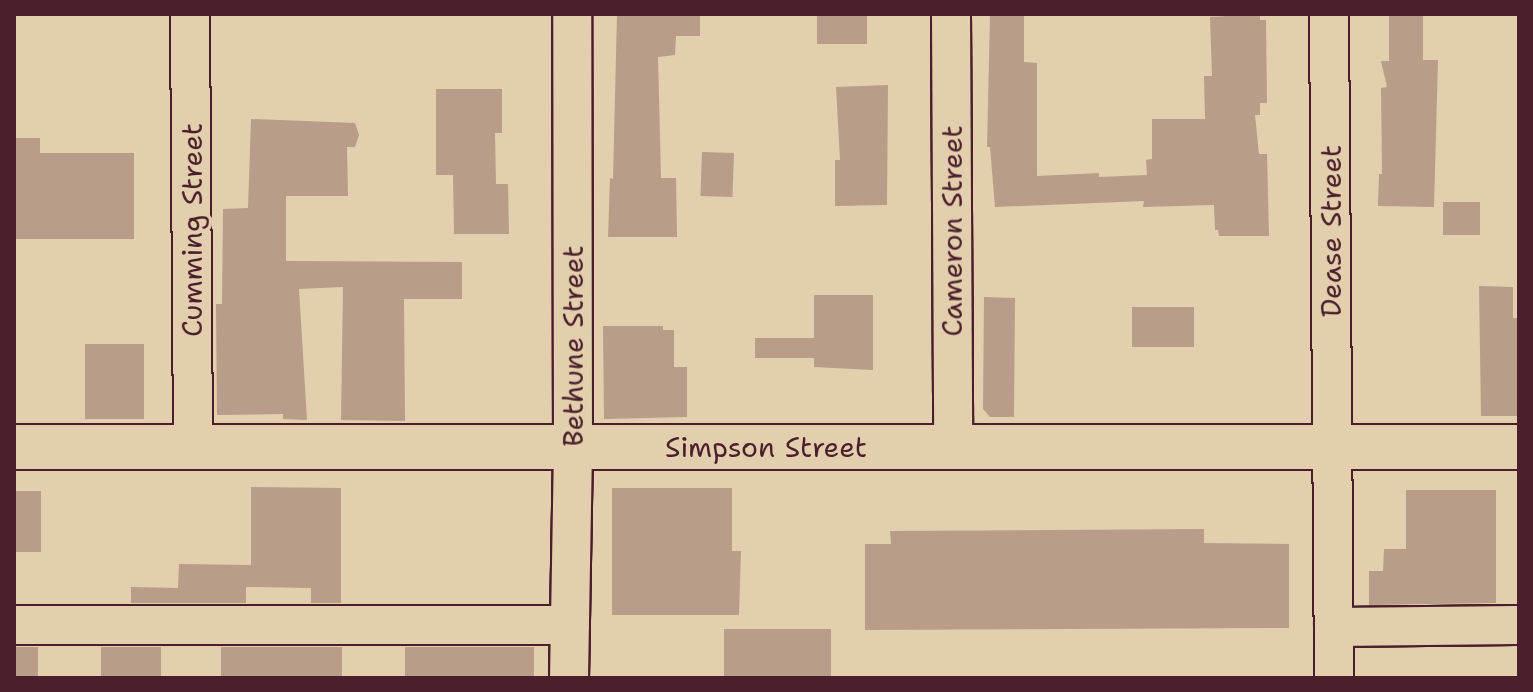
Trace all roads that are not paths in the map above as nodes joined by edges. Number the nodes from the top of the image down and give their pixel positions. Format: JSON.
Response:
{"nodes":[{"id":1,"x":190,"y":14,"type":"edge"},
{"id":2,"x":572,"y":14,"type":"edge"},
{"id":3,"x":951,"y":14,"type":"edge"},
{"id":4,"x":1329,"y":14,"type":"edge"},
{"id":5,"x":573,"y":445,"type":"junction"},
{"id":6,"x":193,"y":446,"type":"junction"},
{"id":7,"x":14,"y":447,"type":"edge"},
{"id":8,"x":953,"y":447,"type":"junction"},
{"id":9,"x":1519,"y":447,"type":"edge"},
{"id":10,"x":1332,"y":449,"type":"junction"},
{"id":11,"x":14,"y":625,"type":"edge"},
{"id":12,"x":570,"y":625,"type":"junction"},
{"id":13,"x":1519,"y":625,"type":"edge"},
{"id":14,"x":1334,"y":627,"type":"junction"},
{"id":15,"x":569,"y":678,"type":"edge"},
{"id":16,"x":1334,"y":678,"type":"edge"}],
"edges":[{"from":1,"to":6,"type":"street","name":"Cumming Street"},
{"from":2,"to":5,"type":"street","name":"Bethune Street"},
{"from":3,"to":8,"type":"street","name":"Cameron Street"},
{"from":4,"to":10,"type":"street","name":"Dease Street"},
{"from":5,"to":6,"type":"main road","name":"Simpson Street"},
{"from":5,"to":8,"type":"main road","name":"Simpson Street"},
{"from":5,"to":12,"type":"street","name":"Bethune Street"},
{"from":6,"to":7,"type":"main road","name":"Simpson Street"},
{"from":8,"to":10,"type":"main road","name":"Simpson Street"},
{"from":9,"to":10,"type":"main road","name":"Simpson Street"},
{"from":10,"to":14,"type":"street","name":"Dease Street"},
{"from":11,"to":12,"type":"street"},
{"from":12,"to":15,"type":"street","name":"Bethune Street"},
{"from":13,"to":14,"type":"street"},
{"from":14,"to":16,"type":"street","name":"Dease Street"}]}
